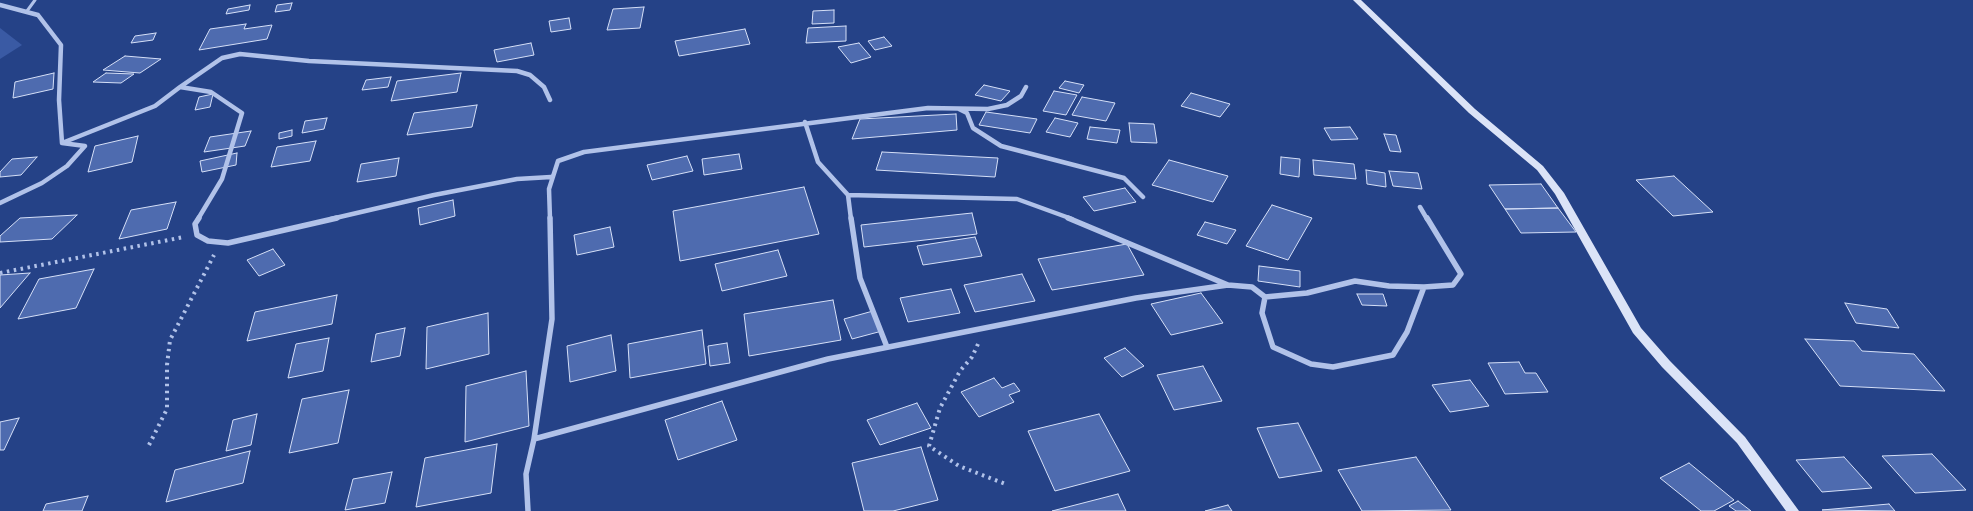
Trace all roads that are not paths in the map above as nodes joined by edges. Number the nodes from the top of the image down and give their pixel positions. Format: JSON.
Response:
{"nodes":[{"id":1,"x":35,"y":0,"type":"edge"},
{"id":2,"x":1357,"y":0,"type":"edge"},
{"id":3,"x":0,"y":5,"type":"edge"},
{"id":4,"x":27,"y":11,"type":"junction"},
{"id":5,"x":180,"y":87,"type":"junction"},
{"id":6,"x":1026,"y":87,"type":"dead end"},
{"id":7,"x":550,"y":100,"type":"dead end"},
{"id":8,"x":956,"y":108,"type":"junction"},
{"id":9,"x":805,"y":122,"type":"junction"},
{"id":10,"x":62,"y":143,"type":"junction"},
{"id":11,"x":551,"y":177,"type":"junction"},
{"id":12,"x":848,"y":195,"type":"junction"},
{"id":13,"x":1143,"y":197,"type":"dead end"},
{"id":14,"x":0,"y":203,"type":"edge"},
{"id":15,"x":1420,"y":207,"type":"dead end"},
{"id":16,"x":1228,"y":285,"type":"junction"},
{"id":17,"x":1424,"y":288,"type":"junction"},
{"id":18,"x":1265,"y":297,"type":"junction"},
{"id":19,"x":887,"y":347,"type":"junction"},
{"id":20,"x":534,"y":439,"type":"junction"},
{"id":21,"x":528,"y":511,"type":"edge"},
{"id":22,"x":1793,"y":511,"type":"edge"}],
"edges":[{"from":1,"to":4,"type":"lane"},
{"from":2,"to":22,"type":"street"},
{"from":3,"to":4,"type":"street"},
{"from":4,"to":10,"type":"street"},
{"from":5,"to":7,"type":"street"},
{"from":5,"to":10,"type":"street"},
{"from":5,"to":11,"type":"street"},
{"from":6,"to":8,"type":"street"},
{"from":8,"to":9,"type":"street"},
{"from":8,"to":13,"type":"street"},
{"from":9,"to":11,"type":"street"},
{"from":9,"to":12,"type":"street"},
{"from":10,"to":14,"type":"street"},
{"from":11,"to":20,"type":"street"},
{"from":12,"to":16,"type":"street"},
{"from":12,"to":19,"type":"street"},
{"from":15,"to":17,"type":"street"},
{"from":16,"to":18,"type":"street"},
{"from":16,"to":19,"type":"street"},
{"from":17,"to":18,"type":"street"},
{"from":17,"to":18,"type":"street"},
{"from":19,"to":20,"type":"street"},
{"from":20,"to":21,"type":"street"}]}
